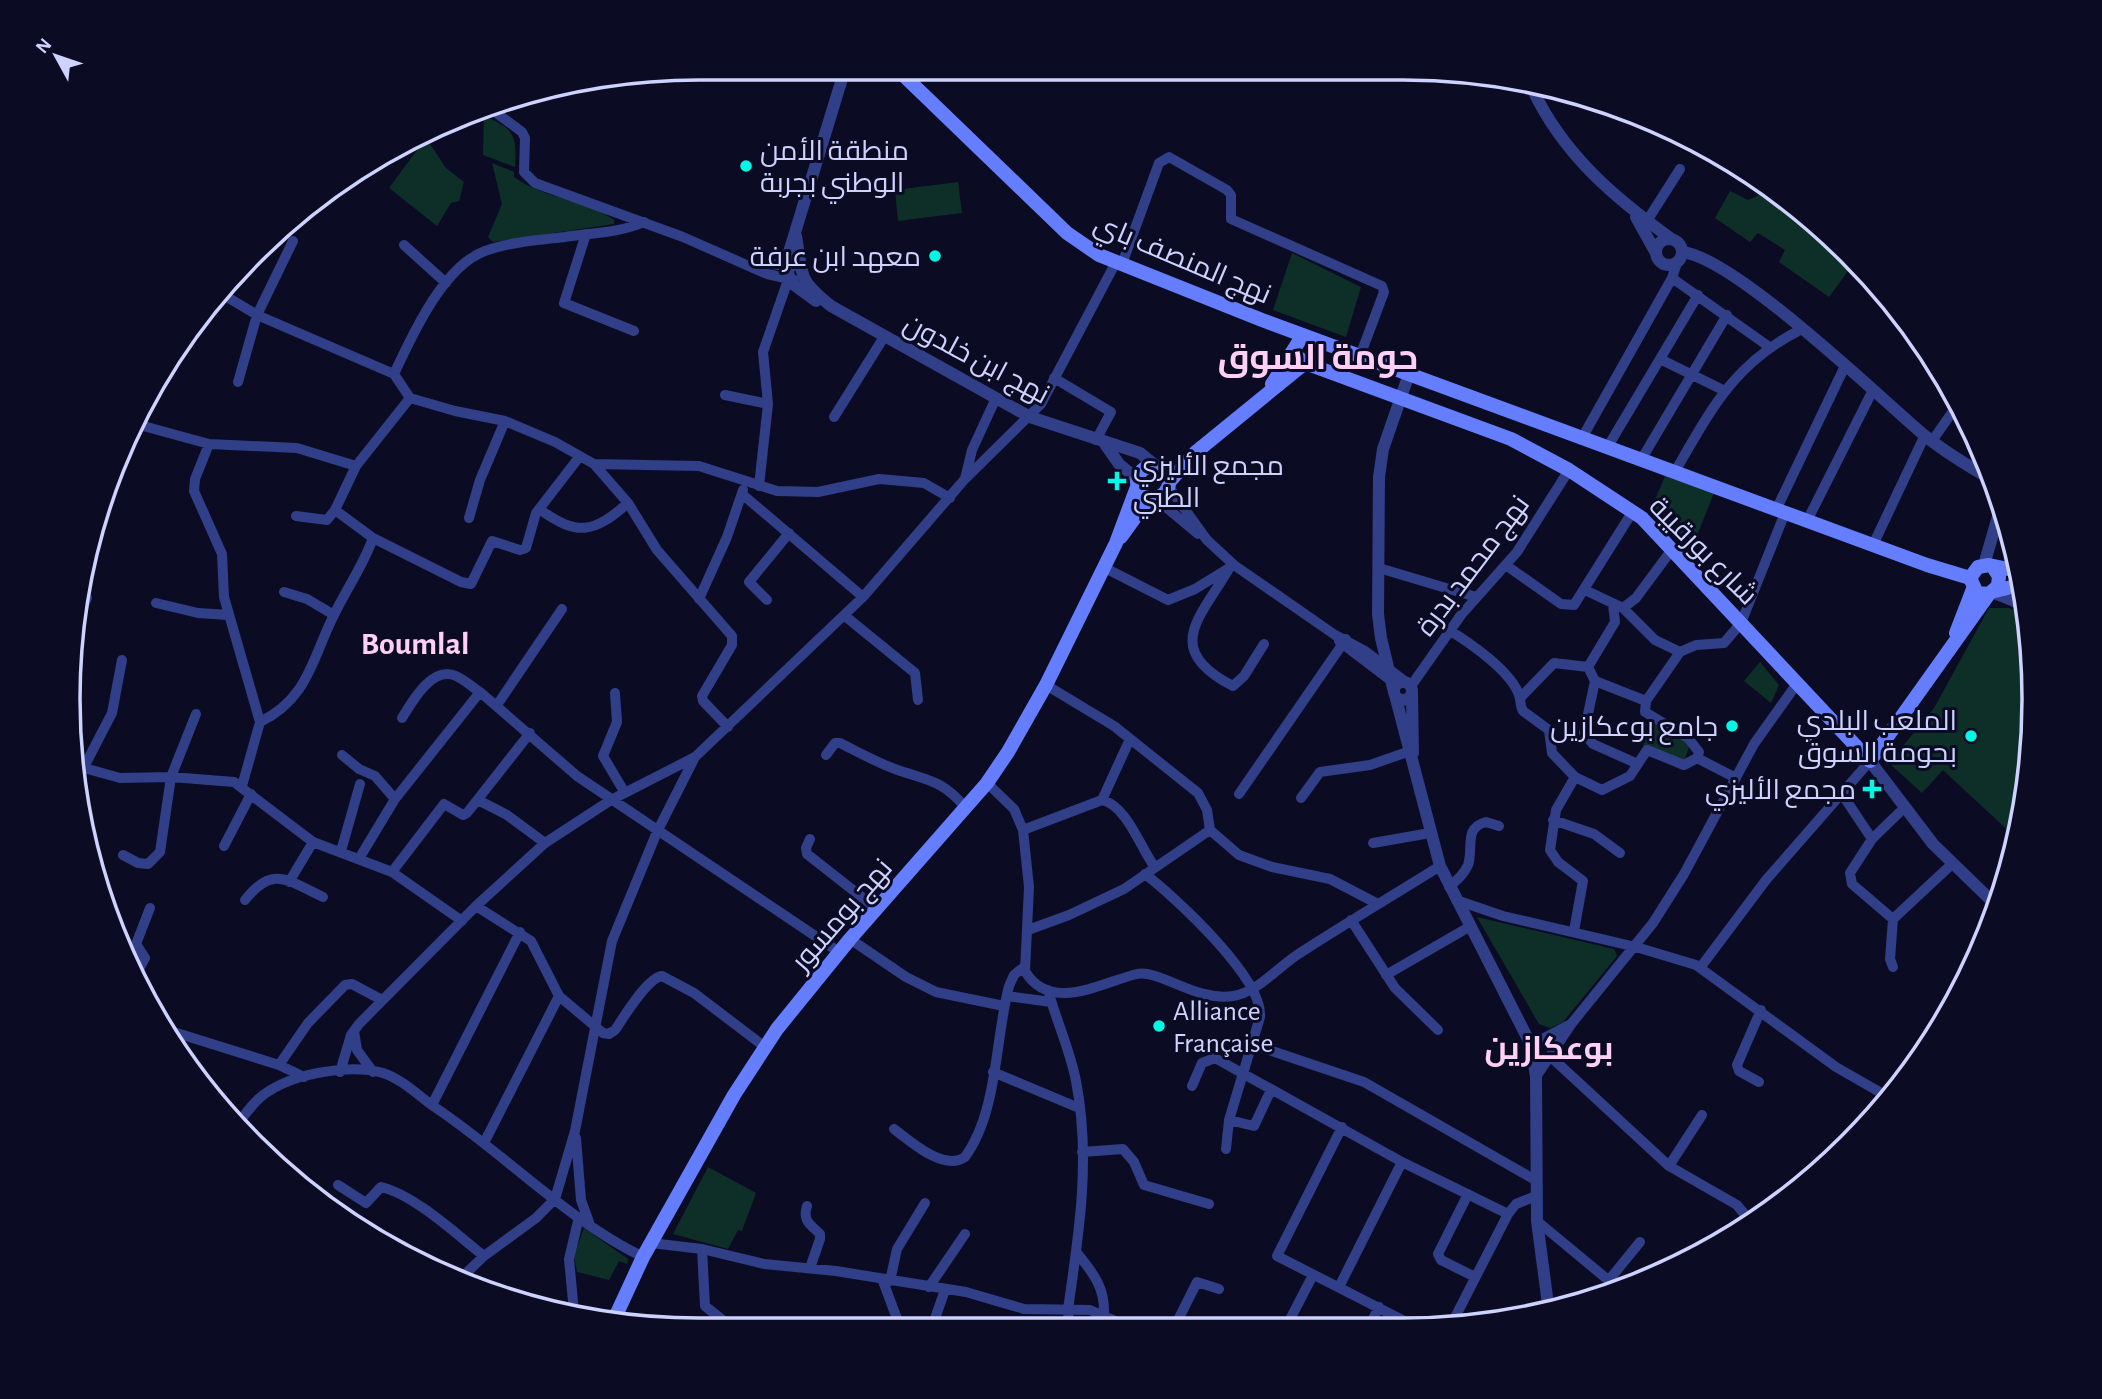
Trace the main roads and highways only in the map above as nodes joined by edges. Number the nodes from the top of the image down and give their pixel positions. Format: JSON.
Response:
{"nodes":[{"id":1,"x":908,"y":80,"type":"edge"},
{"id":2,"x":1304,"y":335,"type":"junction"},
{"id":3,"x":1292,"y":352,"type":"junction"},
{"id":4,"x":1305,"y":363,"type":"junction"},
{"id":5,"x":1265,"y":397,"type":"junction"},
{"id":6,"x":1196,"y":452,"type":"junction"},
{"id":7,"x":1157,"y":466,"type":"junction"},
{"id":8,"x":1137,"y":483,"type":"junction"},
{"id":9,"x":1169,"y":484,"type":"junction"},
{"id":10,"x":1152,"y":498,"type":"junction"},
{"id":11,"x":1116,"y":543,"type":"junction"},
{"id":12,"x":1989,"y":566,"type":"junction"},
{"id":13,"x":2008,"y":569,"type":"edge"},
{"id":14,"x":1972,"y":583,"type":"junction"},
{"id":15,"x":2011,"y":587,"type":"edge"},
{"id":16,"x":1992,"y":593,"type":"junction"},
{"id":17,"x":1953,"y":641,"type":"junction"},
{"id":18,"x":617,"y":1313,"type":"edge"}],
"edges":[{"from":1,"to":2,"type":"main road","name":"نهج المنصف باي"},
{"from":2,"to":3,"type":"main road","name":"نهج بومسور"},
{"from":2,"to":14,"type":"main road","name":"شارع بورقيبة"},
{"from":3,"to":4,"type":"main road","name":"شارع بورقيبة"},
{"from":3,"to":5,"type":"main road","name":"نهج بومسور"},
{"from":4,"to":5,"type":"main road","name":"نهج بومسور"},
{"from":4,"to":17,"type":"main road","name":"شارع بورقيبة"},
{"from":5,"to":6,"type":"main road","name":"نهج بومسور"},
{"from":6,"to":7,"type":"main road","name":"نهج بومسور"},
{"from":6,"to":9,"type":"main road","name":"نهج بومسور"},
{"from":7,"to":8,"type":"main road","name":"نهج بومسور"},
{"from":7,"to":9,"type":"main road"},
{"from":8,"to":10,"type":"main road"},
{"from":8,"to":11,"type":"main road","name":"نهج بومسور"},
{"from":9,"to":10,"type":"main road","name":"نهج بومسور"},
{"from":10,"to":11,"type":"main road","name":"نهج بومسور"},
{"from":11,"to":18,"type":"main road","name":"نهج بومسور"},
{"from":12,"to":13,"type":"main road"},
{"from":12,"to":14,"type":"main road"},
{"from":12,"to":16,"type":"main road"},
{"from":14,"to":16,"type":"main road","name":"شارع بورقيبة"},
{"from":14,"to":17,"type":"main road"},
{"from":15,"to":16,"type":"main road"},
{"from":16,"to":17,"type":"main road"}]}
